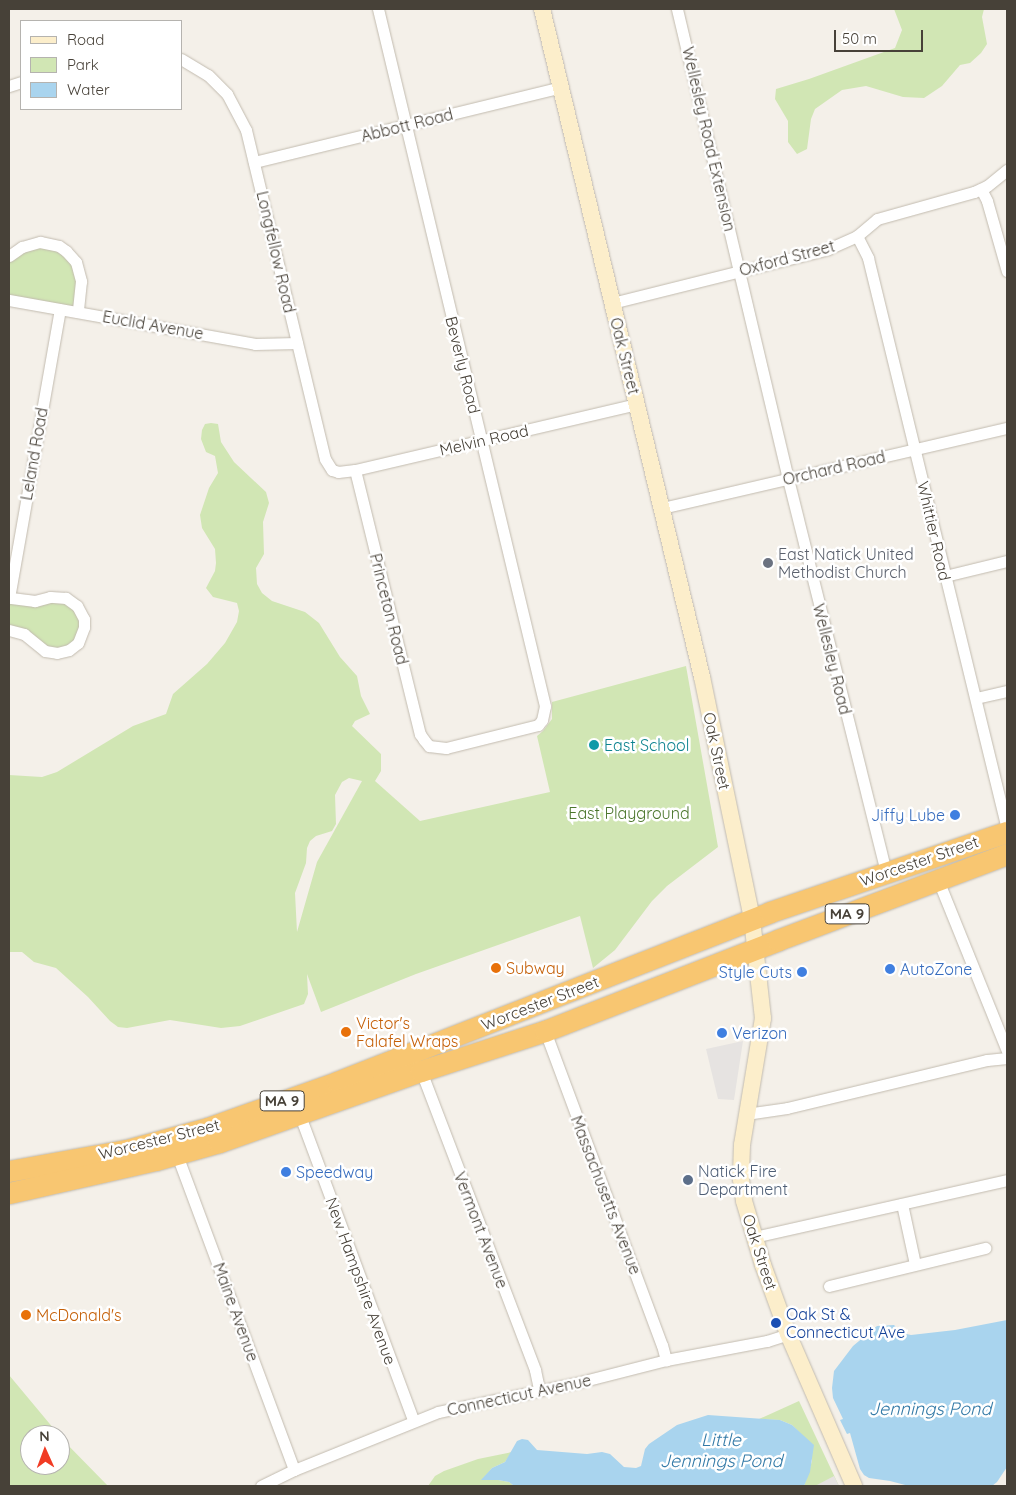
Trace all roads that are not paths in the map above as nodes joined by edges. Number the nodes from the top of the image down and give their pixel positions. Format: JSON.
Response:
{"nodes":[{"id":1,"x":378,"y":9,"type":"edge"},
{"id":2,"x":542,"y":9,"type":"edge"},
{"id":3,"x":678,"y":9,"type":"edge"},
{"id":4,"x":182,"y":60,"type":"edge"},
{"id":5,"x":561,"y":87,"type":"junction"},
{"id":6,"x":405,"y":125,"type":"junction"},
{"id":7,"x":254,"y":162,"type":"junction"},
{"id":8,"x":1007,"y":170,"type":"edge"},
{"id":9,"x":981,"y":189,"type":"junction"},
{"id":10,"x":856,"y":236,"type":"junction"},
{"id":11,"x":9,"y":256,"type":"edge"},
{"id":12,"x":740,"y":270,"type":"junction"},
{"id":13,"x":1007,"y":271,"type":"edge"},
{"id":14,"x":9,"y":300,"type":"edge"},
{"id":15,"x":612,"y":303,"type":"junction"},
{"id":16,"x":60,"y":309,"type":"junction"},
{"id":17,"x":78,"y":312,"type":"junction"},
{"id":18,"x":297,"y":343,"type":"junction"},
{"id":19,"x":637,"y":404,"type":"junction"},
{"id":20,"x":1007,"y":428,"type":"edge"},
{"id":21,"x":481,"y":440,"type":"junction"},
{"id":22,"x":915,"y":449,"type":"junction"},
{"id":23,"x":332,"y":470,"type":"joint"},
{"id":24,"x":355,"y":470,"type":"junction"},
{"id":25,"x":788,"y":479,"type":"junction"},
{"id":26,"x":662,"y":508,"type":"junction"},
{"id":27,"x":1007,"y":561,"type":"edge"},
{"id":28,"x":945,"y":576,"type":"junction"},
{"id":29,"x":9,"y":598,"type":"edge"},
{"id":30,"x":9,"y":630,"type":"edge"},
{"id":31,"x":1007,"y":691,"type":"edge"},
{"id":32,"x":976,"y":698,"type":"junction"},
{"id":33,"x":430,"y":746,"type":"joint"},
{"id":34,"x":1007,"y":830,"type":"edge"},
{"id":35,"x":1007,"y":854,"type":"edge"},
{"id":36,"x":886,"y":871,"type":"junction"},
{"id":37,"x":938,"y":880,"type":"junction"},
{"id":38,"x":752,"y":919,"type":"junction"},
{"id":39,"x":756,"y":948,"type":"junction"},
{"id":40,"x":545,"y":1031,"type":"junction"},
{"id":41,"x":1007,"y":1051,"type":"edge"},
{"id":42,"x":1007,"y":1058,"type":"edge"},
{"id":43,"x":420,"y":1070,"type":"junction"},
{"id":44,"x":299,"y":1113,"type":"junction"},
{"id":45,"x":746,"y":1114,"type":"junction"},
{"id":46,"x":177,"y":1155,"type":"junction"},
{"id":47,"x":9,"y":1171,"type":"edge"},
{"id":48,"x":1007,"y":1180,"type":"edge"},
{"id":49,"x":9,"y":1193,"type":"edge"},
{"id":50,"x":902,"y":1204,"type":"junction"},
{"id":51,"x":754,"y":1237,"type":"junction"},
{"id":52,"x":985,"y":1248,"type":"dead end"},
{"id":53,"x":915,"y":1264,"type":"junction"},
{"id":54,"x":829,"y":1286,"type":"dead end"},
{"id":55,"x":788,"y":1334,"type":"junction"},
{"id":56,"x":666,"y":1360,"type":"junction"},
{"id":57,"x":539,"y":1390,"type":"junction"},
{"id":58,"x":413,"y":1420,"type":"junction"},
{"id":59,"x":294,"y":1470,"type":"junction"},
{"id":60,"x":261,"y":1486,"type":"edge"},
{"id":61,"x":854,"y":1486,"type":"edge"}],
"edges":[{"from":1,"to":6,"type":"street","name":"Beverly Road"},
{"from":2,"to":5,"type":"main road","name":"Oak Street"},
{"from":3,"to":12,"type":"street","name":"Wellesley Road Extension"},
{"from":4,"to":7,"type":"street","name":"Longfellow Road"},
{"from":5,"to":6,"type":"street","name":"Abbott Road"},
{"from":5,"to":15,"type":"main road","name":"Oak Street"},
{"from":6,"to":7,"type":"street","name":"Abbott Road"},
{"from":6,"to":21,"type":"street","name":"Beverly Road"},
{"from":7,"to":18,"type":"street","name":"Longfellow Road"},
{"from":8,"to":9,"type":"street","name":"Oxford Street"},
{"from":9,"to":10,"type":"street","name":"Oxford Street"},
{"from":9,"to":13,"type":"street"},
{"from":10,"to":12,"type":"street","name":"Oxford Street"},
{"from":10,"to":22,"type":"street","name":"Whittier Road"},
{"from":11,"to":17,"type":"street"},
{"from":12,"to":15,"type":"street","name":"Oxford Street"},
{"from":12,"to":25,"type":"street","name":"Wellesley Road"},
{"from":14,"to":16,"type":"street","name":"Euclid Avenue"},
{"from":15,"to":19,"type":"main road","name":"Oak Street"},
{"from":16,"to":17,"type":"street","name":"Euclid Avenue"},
{"from":16,"to":29,"type":"street","name":"Leland Road"},
{"from":17,"to":18,"type":"street","name":"Euclid Avenue"},
{"from":18,"to":23,"type":"street","name":"Longfellow Road"},
{"from":19,"to":21,"type":"street","name":"Melvin Road"},
{"from":19,"to":26,"type":"main road","name":"Oak Street"},
{"from":20,"to":22,"type":"street","name":"Orchard Road"},
{"from":21,"to":24,"type":"street","name":"Melvin Road"},
{"from":21,"to":33,"type":"street","name":"Beverly Road"},
{"from":22,"to":25,"type":"street","name":"Orchard Road"},
{"from":22,"to":28,"type":"street","name":"Whittier Road"},
{"from":23,"to":24,"type":"street","name":"Melvin Road"},
{"from":24,"to":33,"type":"street","name":"Princeton Road"},
{"from":25,"to":26,"type":"street","name":"Orchard Road"},
{"from":25,"to":36,"type":"street","name":"Wellesley Road"},
{"from":26,"to":38,"type":"main road","name":"Oak Street"},
{"from":27,"to":28,"type":"street"},
{"from":28,"to":32,"type":"street","name":"Whittier Road"},
{"from":29,"to":30,"type":"street"},
{"from":31,"to":32,"type":"street"},
{"from":32,"to":34,"type":"street","name":"Whittier Road"},
{"from":34,"to":36,"type":"highway","name":"Worcester Street","number":"MA 9"},
{"from":35,"to":37,"type":"highway","name":"Worcester Street","number":"MA 9"},
{"from":36,"to":38,"type":"highway","name":"Worcester Street","number":"MA 9"},
{"from":37,"to":39,"type":"highway","name":"Worcester Street","number":"MA 9"},
{"from":37,"to":41,"type":"street"},
{"from":38,"to":39,"type":"main road","name":"Oak Street"},
{"from":38,"to":47,"type":"highway","name":"Worcester Street","number":"MA 9"},
{"from":39,"to":40,"type":"highway","name":"Worcester Street","number":"MA 9"},
{"from":39,"to":45,"type":"main road","name":"Oak Street"},
{"from":40,"to":43,"type":"highway","name":"Worcester Street","number":"MA 9"},
{"from":40,"to":56,"type":"street","name":"Massachusetts Avenue"},
{"from":42,"to":45,"type":"street"},
{"from":43,"to":44,"type":"highway","name":"Worcester Street","number":"MA 9"},
{"from":43,"to":57,"type":"street","name":"Vermont Avenue"},
{"from":44,"to":46,"type":"highway","name":"Worcester Street","number":"MA 9"},
{"from":44,"to":58,"type":"street","name":"New Hampshire Avenue"},
{"from":45,"to":51,"type":"main road","name":"Oak Street"},
{"from":46,"to":49,"type":"highway","name":"Worcester Street","number":"MA 9"},
{"from":46,"to":59,"type":"street","name":"Maine Avenue"},
{"from":48,"to":50,"type":"street"},
{"from":50,"to":51,"type":"street"},
{"from":50,"to":53,"type":"street"},
{"from":51,"to":55,"type":"main road","name":"Oak Street"},
{"from":52,"to":53,"type":"street"},
{"from":53,"to":54,"type":"street"},
{"from":55,"to":56,"type":"street","name":"Connecticut Avenue"},
{"from":55,"to":61,"type":"main road","name":"Oak Street"},
{"from":56,"to":57,"type":"street","name":"Connecticut Avenue"},
{"from":57,"to":58,"type":"street","name":"Connecticut Avenue"},
{"from":58,"to":59,"type":"street","name":"Connecticut Avenue"},
{"from":59,"to":60,"type":"street","name":"Connecticut Avenue"}]}
